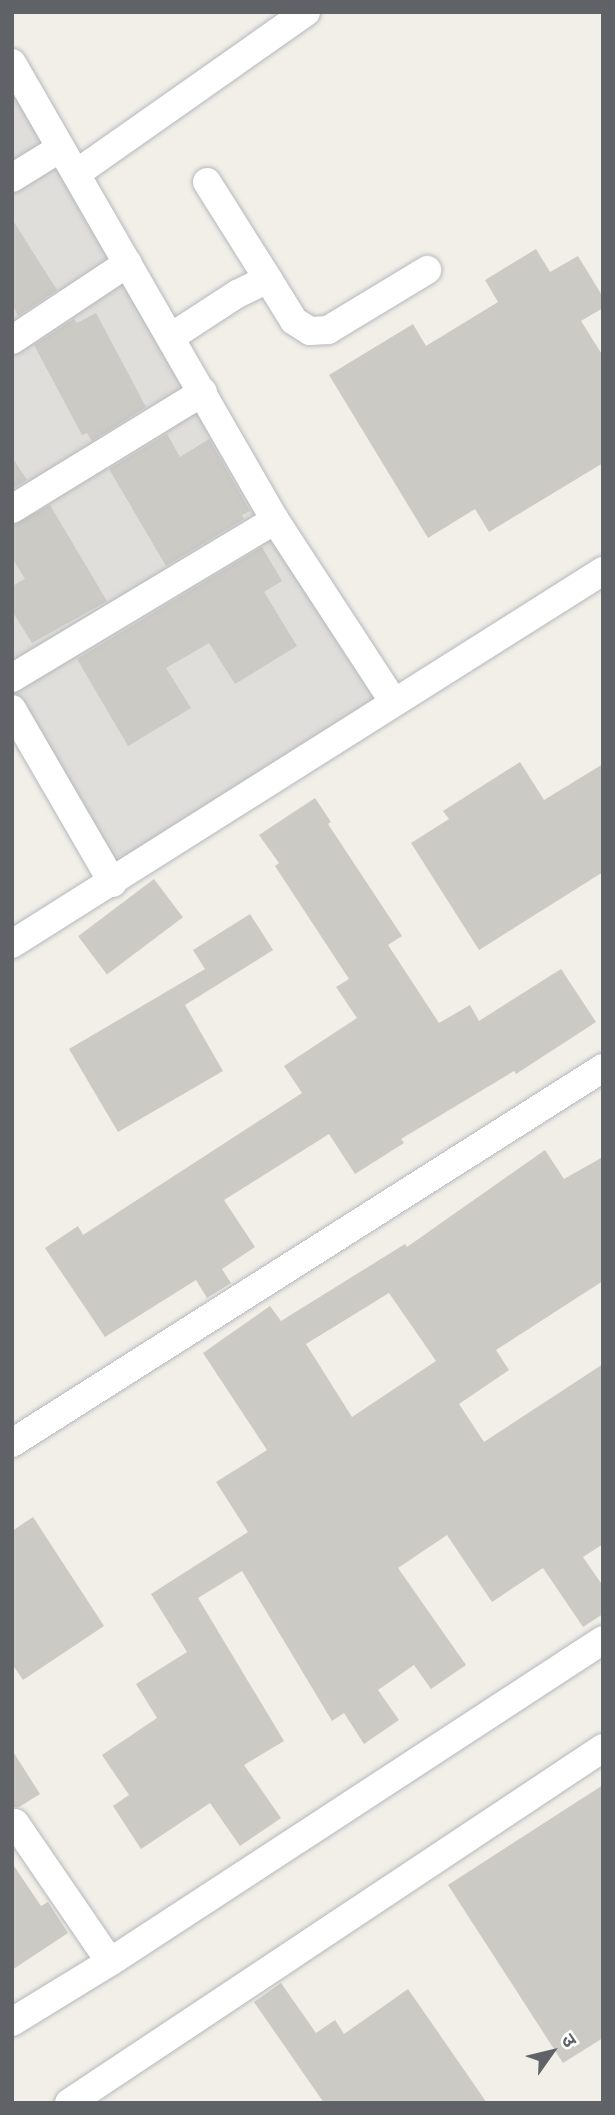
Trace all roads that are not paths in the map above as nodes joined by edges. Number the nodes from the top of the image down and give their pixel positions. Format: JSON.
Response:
{"nodes":[{"id":1,"x":306,"y":12,"type":"edge"},
{"id":2,"x":12,"y":63,"type":"edge"},
{"id":3,"x":59,"y":149,"type":"junction"},
{"id":4,"x":77,"y":173,"type":"junction"},
{"id":5,"x":12,"y":178,"type":"edge"},
{"id":6,"x":207,"y":183,"type":"dead end"},
{"id":7,"x":128,"y":263,"type":"junction"},
{"id":8,"x":427,"y":270,"type":"dead end"},
{"id":9,"x":268,"y":279,"type":"junction"},
{"id":10,"x":171,"y":337,"type":"junction"},
{"id":11,"x":12,"y":340,"type":"edge"},
{"id":12,"x":202,"y":392,"type":"junction"},
{"id":13,"x":12,"y":509,"type":"edge"},
{"id":14,"x":275,"y":520,"type":"junction"},
{"id":15,"x":603,"y":571,"type":"edge"},
{"id":16,"x":12,"y":678,"type":"edge"},
{"id":17,"x":393,"y":701,"type":"junction"},
{"id":18,"x":12,"y":709,"type":"edge"},
{"id":19,"x":113,"y":883,"type":"junction"},
{"id":20,"x":12,"y":944,"type":"edge"},
{"id":21,"x":603,"y":1068,"type":"edge"},
{"id":22,"x":12,"y":1443,"type":"edge"},
{"id":23,"x":603,"y":1640,"type":"edge"},
{"id":24,"x":603,"y":1748,"type":"edge"},
{"id":25,"x":15,"y":1824,"type":"dead end"},
{"id":26,"x":110,"y":1962,"type":"junction"},
{"id":27,"x":12,"y":2022,"type":"edge"},
{"id":28,"x":69,"y":2103,"type":"edge"}],
"edges":[{"from":1,"to":4,"type":"street"},
{"from":2,"to":3,"type":"street"},
{"from":3,"to":4,"type":"street"},
{"from":3,"to":5,"type":"street"},
{"from":4,"to":7,"type":"street"},
{"from":6,"to":9,"type":"street"},
{"from":7,"to":10,"type":"street"},
{"from":7,"to":11,"type":"street"},
{"from":8,"to":9,"type":"street"},
{"from":9,"to":10,"type":"street"},
{"from":10,"to":12,"type":"street"},
{"from":12,"to":13,"type":"street"},
{"from":12,"to":14,"type":"street"},
{"from":14,"to":16,"type":"street"},
{"from":14,"to":17,"type":"street"},
{"from":15,"to":17,"type":"street"},
{"from":17,"to":19,"type":"street"},
{"from":18,"to":19,"type":"street"},
{"from":19,"to":20,"type":"street"},
{"from":21,"to":22,"type":"street"},
{"from":23,"to":26,"type":"street"},
{"from":24,"to":28,"type":"street"},
{"from":25,"to":26,"type":"street"},
{"from":26,"to":27,"type":"street"}]}
